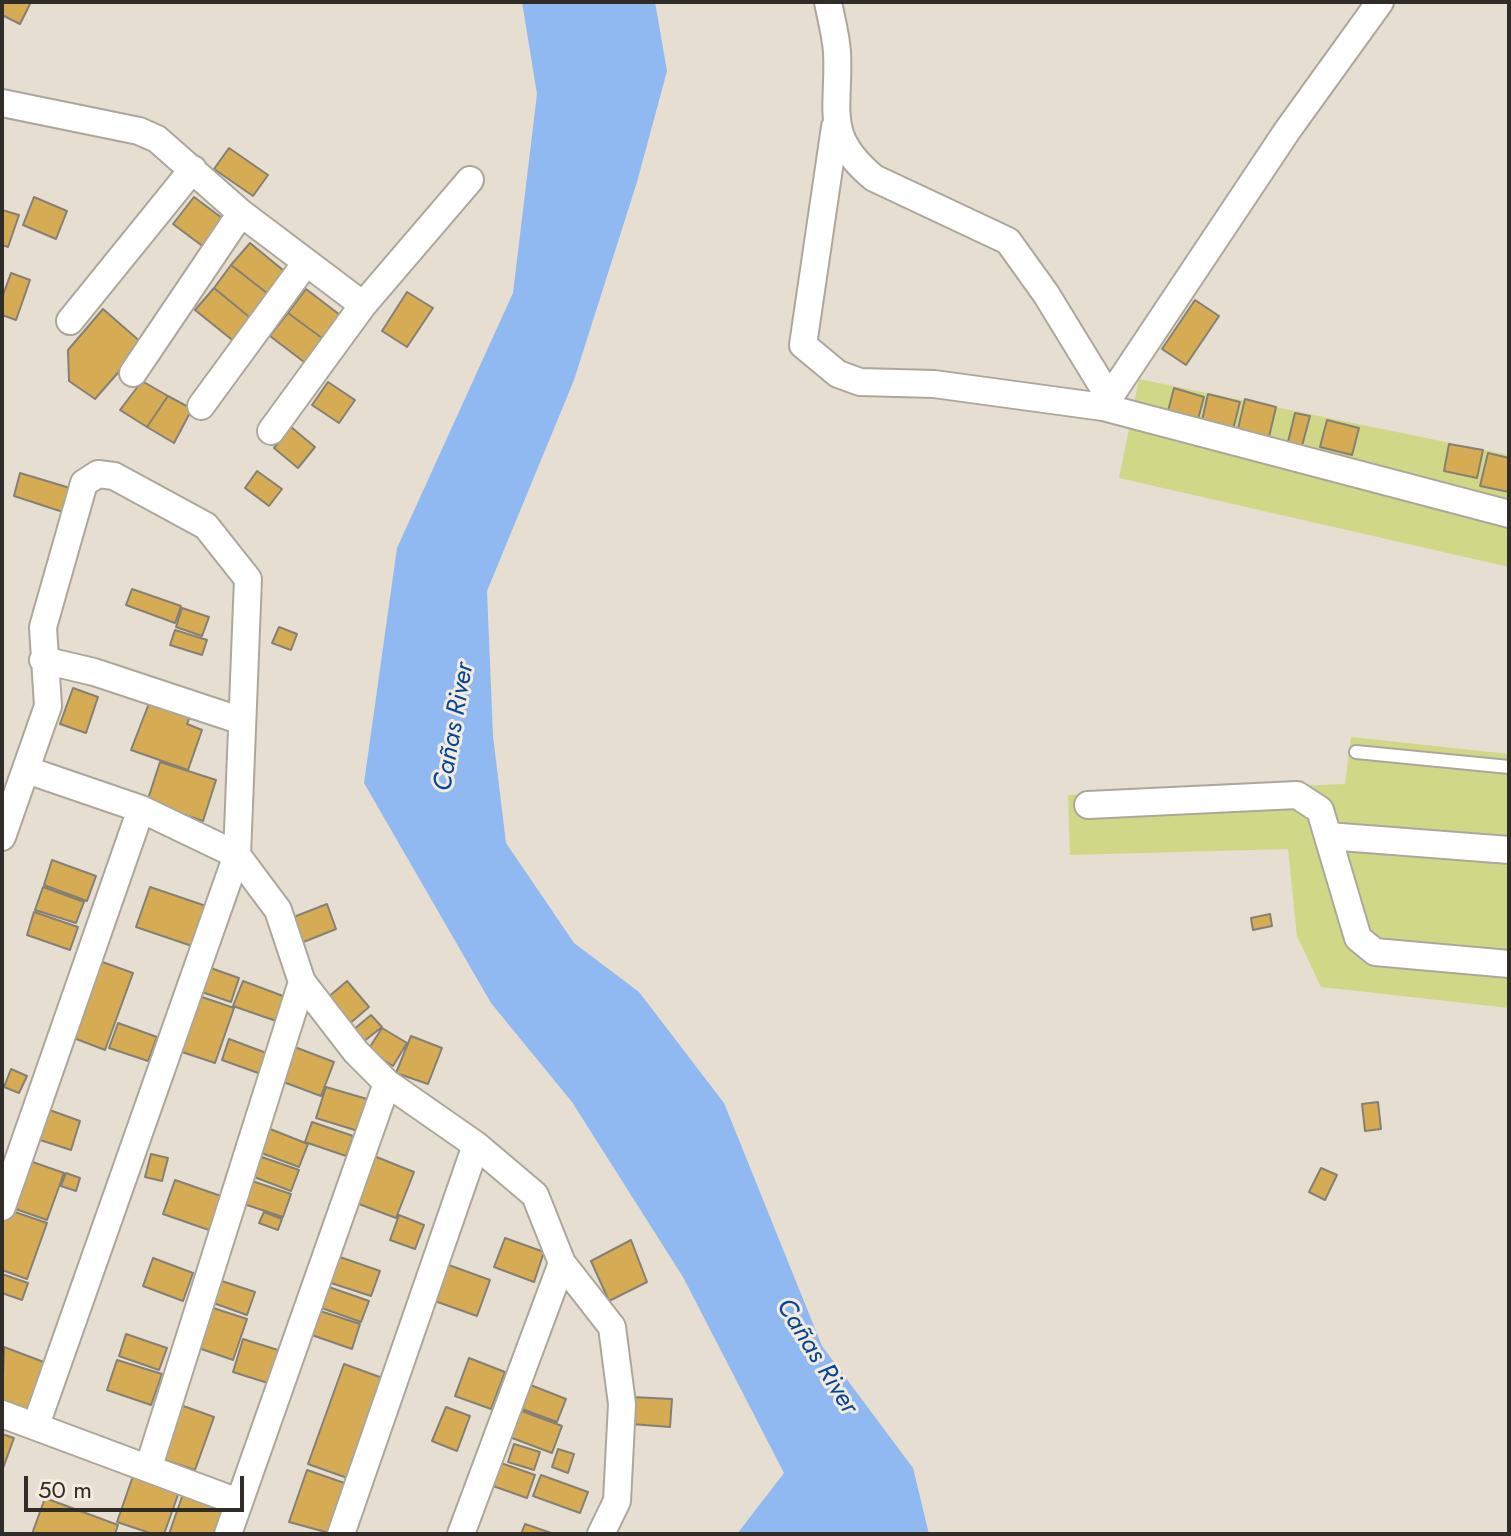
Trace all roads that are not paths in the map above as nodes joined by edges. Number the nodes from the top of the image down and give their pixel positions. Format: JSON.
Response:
{"nodes":[{"id":1,"x":828,"y":2,"type":"edge"},
{"id":2,"x":1380,"y":2,"type":"edge"},
{"id":3,"x":2,"y":103,"type":"edge"},
{"id":4,"x":835,"y":127,"type":"junction"},
{"id":5,"x":193,"y":169,"type":"junction"},
{"id":6,"x":470,"y":180,"type":"dead end"},
{"id":7,"x":241,"y":213,"type":"junction"},
{"id":8,"x":305,"y":264,"type":"junction"},
{"id":9,"x":363,"y":305,"type":"junction"},
{"id":10,"x":70,"y":321,"type":"dead end"},
{"id":11,"x":133,"y":373,"type":"dead end"},
{"id":12,"x":1106,"y":402,"type":"junction"},
{"id":13,"x":201,"y":406,"type":"dead end"},
{"id":14,"x":271,"y":431,"type":"dead end"},
{"id":15,"x":1509,"y":514,"type":"edge"},
{"id":16,"x":43,"y":660,"type":"junction"},
{"id":17,"x":242,"y":721,"type":"junction"},
{"id":18,"x":1356,"y":752,"type":"dead end"},
{"id":19,"x":1509,"y":767,"type":"edge"},
{"id":20,"x":27,"y":770,"type":"junction"},
{"id":21,"x":1088,"y":805,"type":"dead end"},
{"id":22,"x":141,"y":809,"type":"junction"},
{"id":23,"x":1328,"y":836,"type":"junction"},
{"id":24,"x":2,"y":837,"type":"edge"},
{"id":25,"x":1509,"y":850,"type":"edge"},
{"id":26,"x":237,"y":855,"type":"junction"},
{"id":27,"x":1509,"y":964,"type":"edge"},
{"id":28,"x":302,"y":982,"type":"junction"},
{"id":29,"x":387,"y":1083,"type":"junction"},
{"id":30,"x":476,"y":1145,"type":"junction"},
{"id":31,"x":2,"y":1207,"type":"edge"},
{"id":32,"x":562,"y":1263,"type":"junction"},
{"id":33,"x":2,"y":1414,"type":"edge"},
{"id":34,"x":36,"y":1425,"type":"junction"},
{"id":35,"x":149,"y":1466,"type":"junction"},
{"id":36,"x":238,"y":1502,"type":"junction"},
{"id":37,"x":228,"y":1534,"type":"edge"},
{"id":38,"x":341,"y":1534,"type":"edge"},
{"id":39,"x":461,"y":1534,"type":"edge"},
{"id":40,"x":601,"y":1534,"type":"edge"}],
"edges":[{"from":1,"to":4,"type":"street"},
{"from":2,"to":12,"type":"street"},
{"from":3,"to":5,"type":"street"},
{"from":4,"to":12,"type":"street"},
{"from":4,"to":12,"type":"street"},
{"from":5,"to":7,"type":"street"},
{"from":5,"to":10,"type":"street"},
{"from":6,"to":9,"type":"street"},
{"from":7,"to":8,"type":"street"},
{"from":7,"to":11,"type":"street"},
{"from":8,"to":9,"type":"street"},
{"from":8,"to":13,"type":"street"},
{"from":9,"to":14,"type":"street"},
{"from":12,"to":15,"type":"street"},
{"from":16,"to":17,"type":"street"},
{"from":16,"to":17,"type":"street"},
{"from":16,"to":20,"type":"street"},
{"from":17,"to":26,"type":"street"},
{"from":18,"to":19,"type":"lane"},
{"from":20,"to":22,"type":"street"},
{"from":20,"to":24,"type":"street"},
{"from":21,"to":23,"type":"street"},
{"from":22,"to":26,"type":"street"},
{"from":22,"to":31,"type":"street"},
{"from":23,"to":25,"type":"street"},
{"from":23,"to":27,"type":"street"},
{"from":26,"to":28,"type":"street"},
{"from":26,"to":34,"type":"street"},
{"from":28,"to":29,"type":"street"},
{"from":28,"to":35,"type":"street"},
{"from":29,"to":30,"type":"street"},
{"from":29,"to":36,"type":"street"},
{"from":30,"to":32,"type":"street"},
{"from":30,"to":38,"type":"street"},
{"from":32,"to":39,"type":"street"},
{"from":32,"to":40,"type":"street"},
{"from":33,"to":34,"type":"street"},
{"from":34,"to":35,"type":"street"},
{"from":35,"to":36,"type":"street"},
{"from":36,"to":37,"type":"street"}]}
